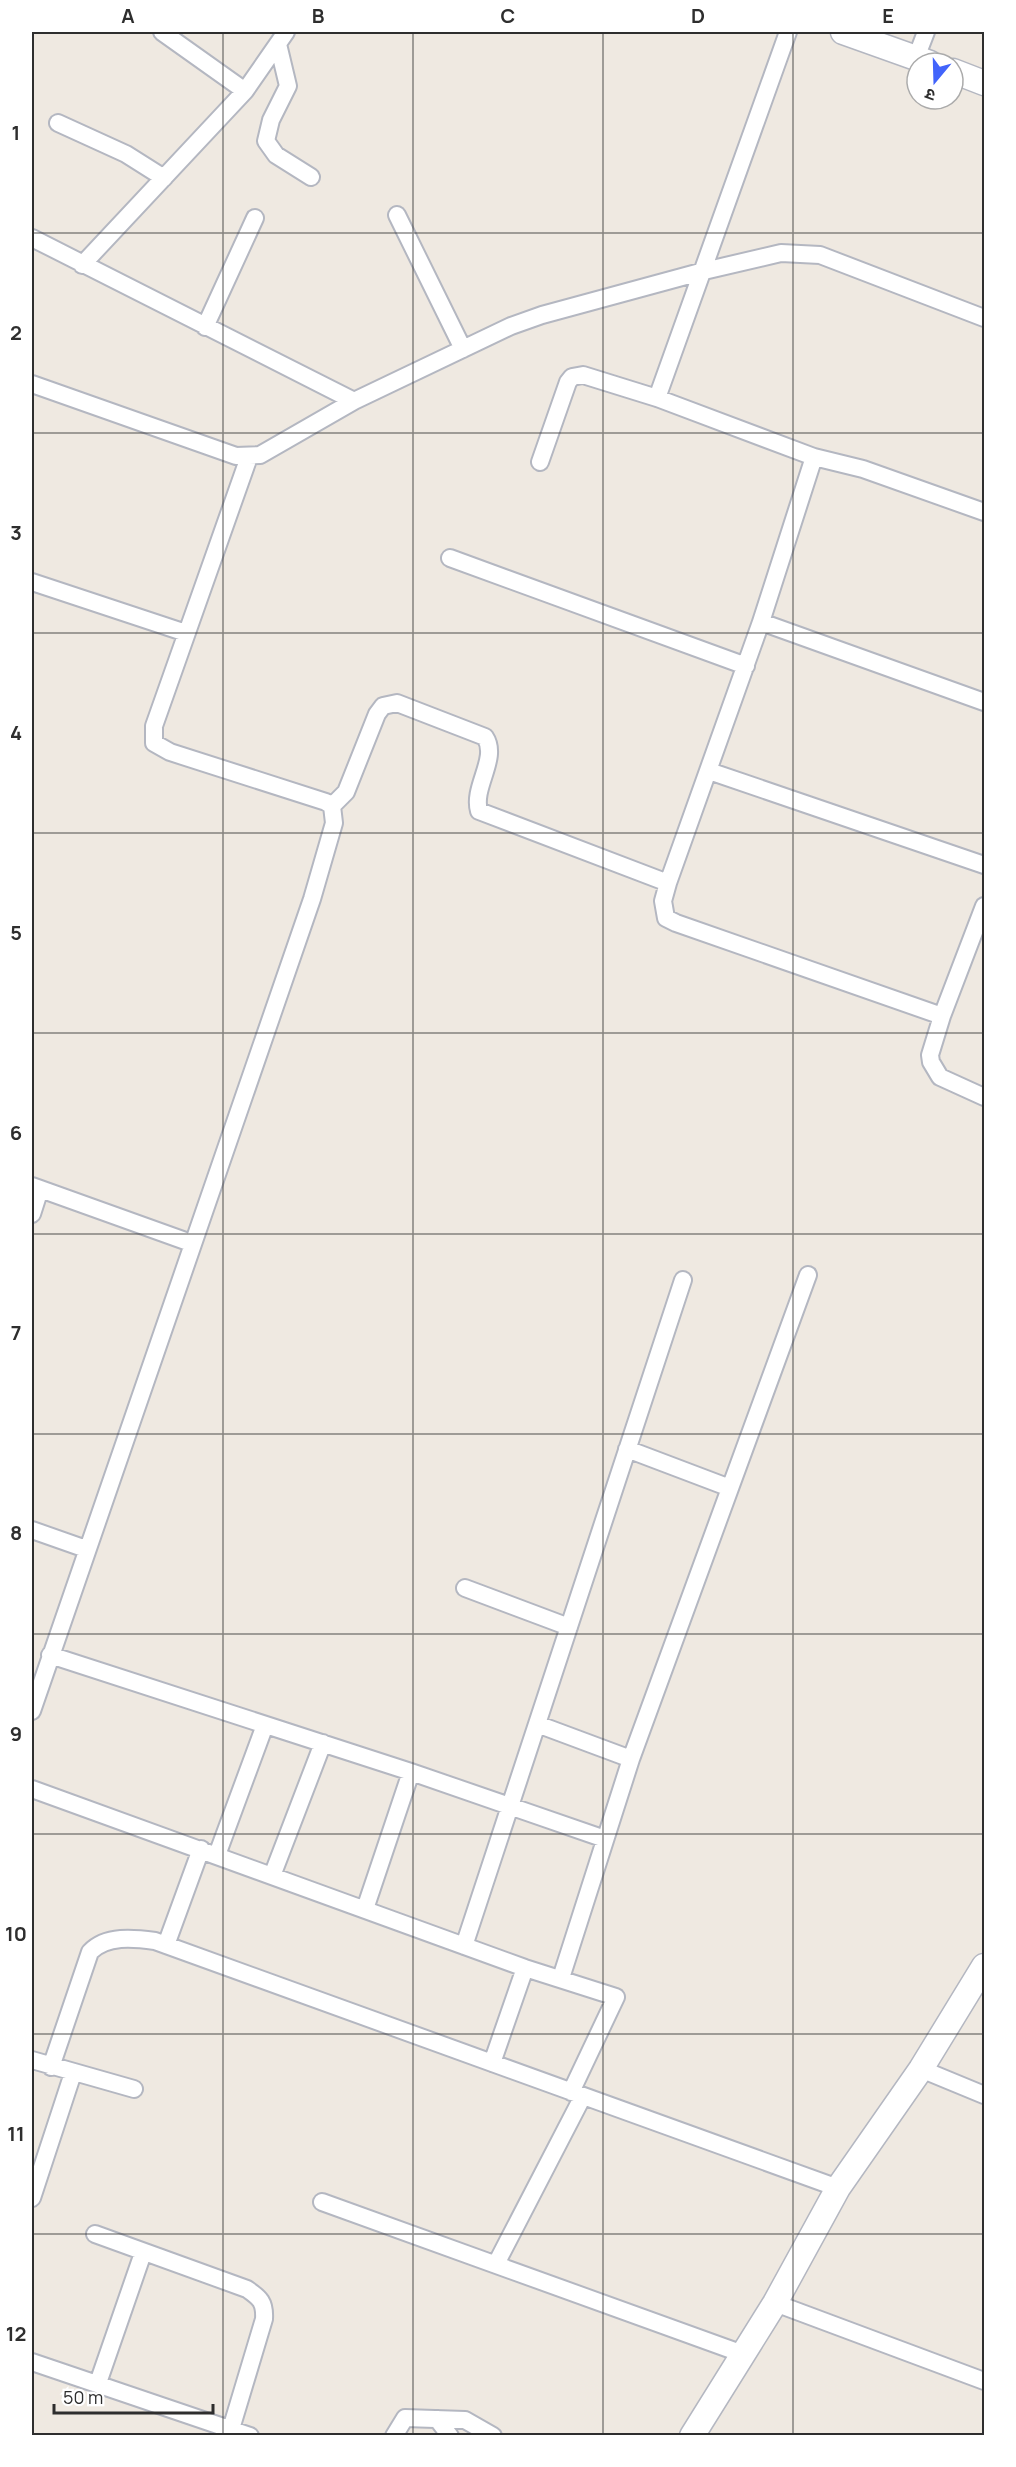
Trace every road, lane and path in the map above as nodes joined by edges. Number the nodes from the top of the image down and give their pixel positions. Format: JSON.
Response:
{"nodes":[{"id":1,"x":162,"y":32,"type":"edge"},
{"id":2,"x":788,"y":32,"type":"edge"},
{"id":3,"x":843,"y":32,"type":"edge"},
{"id":4,"x":926,"y":32,"type":"edge"},
{"id":5,"x":282,"y":38,"type":"edge"},
{"id":6,"x":924,"y":51,"type":"edge"},
{"id":7,"x":905,"y":54,"type":"edge"},
{"id":8,"x":965,"y":75,"type":"edge"},
{"id":9,"x":984,"y":82,"type":"edge"},
{"id":10,"x":245,"y":91,"type":"junction"},
{"id":11,"x":58,"y":123,"type":"dead end"},
{"id":12,"x":311,"y":177,"type":"dead end"},
{"id":13,"x":164,"y":178,"type":"junction"},
{"id":14,"x":397,"y":216,"type":"dead end"},
{"id":15,"x":255,"y":218,"type":"dead end"},
{"id":16,"x":32,"y":238,"type":"edge"},
{"id":17,"x":81,"y":265,"type":"junction"},
{"id":18,"x":704,"y":271,"type":"junction"},
{"id":19,"x":984,"y":318,"type":"edge"},
{"id":20,"x":205,"y":327,"type":"junction"},
{"id":21,"x":463,"y":349,"type":"junction"},
{"id":22,"x":32,"y":384,"type":"edge"},
{"id":23,"x":657,"y":398,"type":"junction"},
{"id":24,"x":354,"y":401,"type":"junction"},
{"id":25,"x":249,"y":457,"type":"junction"},
{"id":26,"x":814,"y":457,"type":"junction"},
{"id":27,"x":540,"y":462,"type":"dead end"},
{"id":28,"x":984,"y":512,"type":"edge"},
{"id":29,"x":450,"y":558,"type":"dead end"},
{"id":30,"x":32,"y":582,"type":"edge"},
{"id":31,"x":761,"y":622,"type":"junction"},
{"id":32,"x":186,"y":633,"type":"junction"},
{"id":33,"x":746,"y":666,"type":"junction"},
{"id":34,"x":984,"y":702,"type":"edge"},
{"id":35,"x":710,"y":771,"type":"junction"},
{"id":36,"x":332,"y":806,"type":"junction"},
{"id":37,"x":984,"y":865,"type":"edge"},
{"id":38,"x":668,"y":883,"type":"junction"},
{"id":39,"x":984,"y":906,"type":"edge"},
{"id":40,"x":942,"y":1016,"type":"junction"},
{"id":41,"x":984,"y":1097,"type":"edge"},
{"id":42,"x":36,"y":1188,"type":"edge"},
{"id":43,"x":32,"y":1214,"type":"edge"},
{"id":44,"x":191,"y":1243,"type":"junction"},
{"id":45,"x":808,"y":1275,"type":"dead end"},
{"id":46,"x":683,"y":1280,"type":"dead end"},
{"id":47,"x":627,"y":1449,"type":"junction"},
{"id":48,"x":730,"y":1488,"type":"junction"},
{"id":49,"x":32,"y":1530,"type":"edge"},
{"id":50,"x":86,"y":1549,"type":"junction"},
{"id":51,"x":465,"y":1588,"type":"dead end"},
{"id":52,"x":569,"y":1627,"type":"junction"},
{"id":53,"x":50,"y":1655,"type":"junction"},
{"id":54,"x":32,"y":1711,"type":"edge"},
{"id":55,"x":537,"y":1724,"type":"junction"},
{"id":56,"x":265,"y":1725,"type":"junction"},
{"id":57,"x":323,"y":1743,"type":"junction"},
{"id":58,"x":632,"y":1759,"type":"junction"},
{"id":59,"x":411,"y":1772,"type":"junction"},
{"id":60,"x":32,"y":1789,"type":"edge"},
{"id":61,"x":510,"y":1806,"type":"junction"},
{"id":62,"x":605,"y":1839,"type":"junction"},
{"id":63,"x":201,"y":1850,"type":"junction"},
{"id":64,"x":217,"y":1855,"type":"junction"},
{"id":65,"x":272,"y":1876,"type":"junction"},
{"id":66,"x":365,"y":1909,"type":"junction"},
{"id":67,"x":166,"y":1945,"type":"junction"},
{"id":68,"x":464,"y":1946,"type":"junction"},
{"id":69,"x":984,"y":1966,"type":"edge"},
{"id":70,"x":525,"y":1968,"type":"junction"},
{"id":71,"x":561,"y":1978,"type":"junction"},
{"id":72,"x":32,"y":2060,"type":"edge"},
{"id":73,"x":492,"y":2063,"type":"junction"},
{"id":74,"x":51,"y":2067,"type":"junction"},
{"id":75,"x":921,"y":2069,"type":"junction"},
{"id":76,"x":73,"y":2073,"type":"junction"},
{"id":77,"x":134,"y":2089,"type":"dead end"},
{"id":78,"x":577,"y":2094,"type":"junction"},
{"id":79,"x":984,"y":2095,"type":"edge"},
{"id":80,"x":838,"y":2188,"type":"junction"},
{"id":81,"x":32,"y":2198,"type":"edge"},
{"id":82,"x":322,"y":2202,"type":"dead end"},
{"id":83,"x":95,"y":2234,"type":"dead end"},
{"id":84,"x":143,"y":2253,"type":"junction"},
{"id":85,"x":496,"y":2264,"type":"junction"},
{"id":86,"x":775,"y":2303,"type":"junction"},
{"id":87,"x":743,"y":2354,"type":"junction"},
{"id":88,"x":32,"y":2362,"type":"edge"},
{"id":89,"x":984,"y":2381,"type":"edge"},
{"id":90,"x":98,"y":2383,"type":"junction"},
{"id":91,"x":437,"y":2419,"type":"junction"},
{"id":92,"x":231,"y":2429,"type":"junction"},
{"id":93,"x":693,"y":2435,"type":"edge"},
{"id":94,"x":250,"y":2436,"type":"edge"},
{"id":95,"x":394,"y":2436,"type":"edge"},
{"id":96,"x":450,"y":2436,"type":"edge"},
{"id":97,"x":493,"y":2436,"type":"edge"}],
"edges":[{"from":1,"to":10,"type":"street"},
{"from":2,"to":18,"type":"street"},
{"from":3,"to":7,"type":"street"},
{"from":4,"to":6,"type":"street"},
{"from":5,"to":10,"type":"street"},
{"from":5,"to":12,"type":"street"},
{"from":8,"to":9,"type":"street"},
{"from":10,"to":13,"type":"street"},
{"from":11,"to":13,"type":"street"},
{"from":13,"to":17,"type":"street"},
{"from":14,"to":21,"type":"street"},
{"from":15,"to":20,"type":"street"},
{"from":16,"to":17,"type":"street"},
{"from":17,"to":20,"type":"street"},
{"from":18,"to":19,"type":"street"},
{"from":18,"to":21,"type":"street"},
{"from":18,"to":23,"type":"street"},
{"from":20,"to":24,"type":"street"},
{"from":21,"to":24,"type":"street"},
{"from":22,"to":25,"type":"street"},
{"from":23,"to":26,"type":"street"},
{"from":23,"to":27,"type":"street"},
{"from":24,"to":25,"type":"street"},
{"from":25,"to":32,"type":"street"},
{"from":26,"to":28,"type":"street"},
{"from":26,"to":31,"type":"street"},
{"from":29,"to":33,"type":"street"},
{"from":30,"to":32,"type":"street"},
{"from":31,"to":33,"type":"street"},
{"from":31,"to":34,"type":"street"},
{"from":32,"to":36,"type":"street"},
{"from":33,"to":35,"type":"street"},
{"from":35,"to":37,"type":"street"},
{"from":35,"to":38,"type":"street"},
{"from":36,"to":38,"type":"street"},
{"from":36,"to":44,"type":"street"},
{"from":38,"to":40,"type":"street"},
{"from":39,"to":40,"type":"street"},
{"from":40,"to":41,"type":"street"},
{"from":42,"to":43,"type":"street"},
{"from":42,"to":44,"type":"street"},
{"from":44,"to":50,"type":"street"},
{"from":45,"to":48,"type":"street"},
{"from":46,"to":47,"type":"street"},
{"from":47,"to":48,"type":"street"},
{"from":47,"to":52,"type":"street"},
{"from":48,"to":58,"type":"street"},
{"from":49,"to":50,"type":"street"},
{"from":50,"to":53,"type":"street"},
{"from":51,"to":52,"type":"street"},
{"from":52,"to":55,"type":"street"},
{"from":53,"to":54,"type":"street"},
{"from":53,"to":56,"type":"street"},
{"from":55,"to":58,"type":"street"},
{"from":55,"to":61,"type":"street"},
{"from":56,"to":57,"type":"street"},
{"from":56,"to":64,"type":"street"},
{"from":57,"to":59,"type":"street"},
{"from":57,"to":65,"type":"street"},
{"from":58,"to":62,"type":"street"},
{"from":59,"to":61,"type":"street"},
{"from":59,"to":66,"type":"street"},
{"from":60,"to":63,"type":"street"},
{"from":61,"to":62,"type":"street"},
{"from":61,"to":68,"type":"street"},
{"from":62,"to":71,"type":"street"},
{"from":63,"to":64,"type":"street"},
{"from":63,"to":67,"type":"street"},
{"from":64,"to":65,"type":"street"},
{"from":65,"to":66,"type":"street"},
{"from":66,"to":68,"type":"street"},
{"from":67,"to":73,"type":"street"},
{"from":67,"to":74,"type":"street"},
{"from":68,"to":70,"type":"street"},
{"from":69,"to":75,"type":"street"},
{"from":70,"to":71,"type":"street"},
{"from":70,"to":73,"type":"street"},
{"from":71,"to":78,"type":"street"},
{"from":72,"to":74,"type":"street"},
{"from":73,"to":78,"type":"street"},
{"from":74,"to":76,"type":"street"},
{"from":75,"to":79,"type":"street"},
{"from":75,"to":80,"type":"street"},
{"from":76,"to":77,"type":"street"},
{"from":76,"to":81,"type":"street"},
{"from":78,"to":80,"type":"street"},
{"from":78,"to":85,"type":"street"},
{"from":80,"to":86,"type":"street"},
{"from":82,"to":85,"type":"street"},
{"from":83,"to":84,"type":"street"},
{"from":84,"to":90,"type":"street"},
{"from":84,"to":92,"type":"street"},
{"from":85,"to":87,"type":"street"},
{"from":86,"to":87,"type":"street"},
{"from":86,"to":89,"type":"street"},
{"from":87,"to":93,"type":"street"},
{"from":88,"to":90,"type":"street"},
{"from":90,"to":92,"type":"street"},
{"from":91,"to":95,"type":"street"},
{"from":91,"to":96,"type":"street"},
{"from":91,"to":97,"type":"street"},
{"from":92,"to":94,"type":"street"}]}
